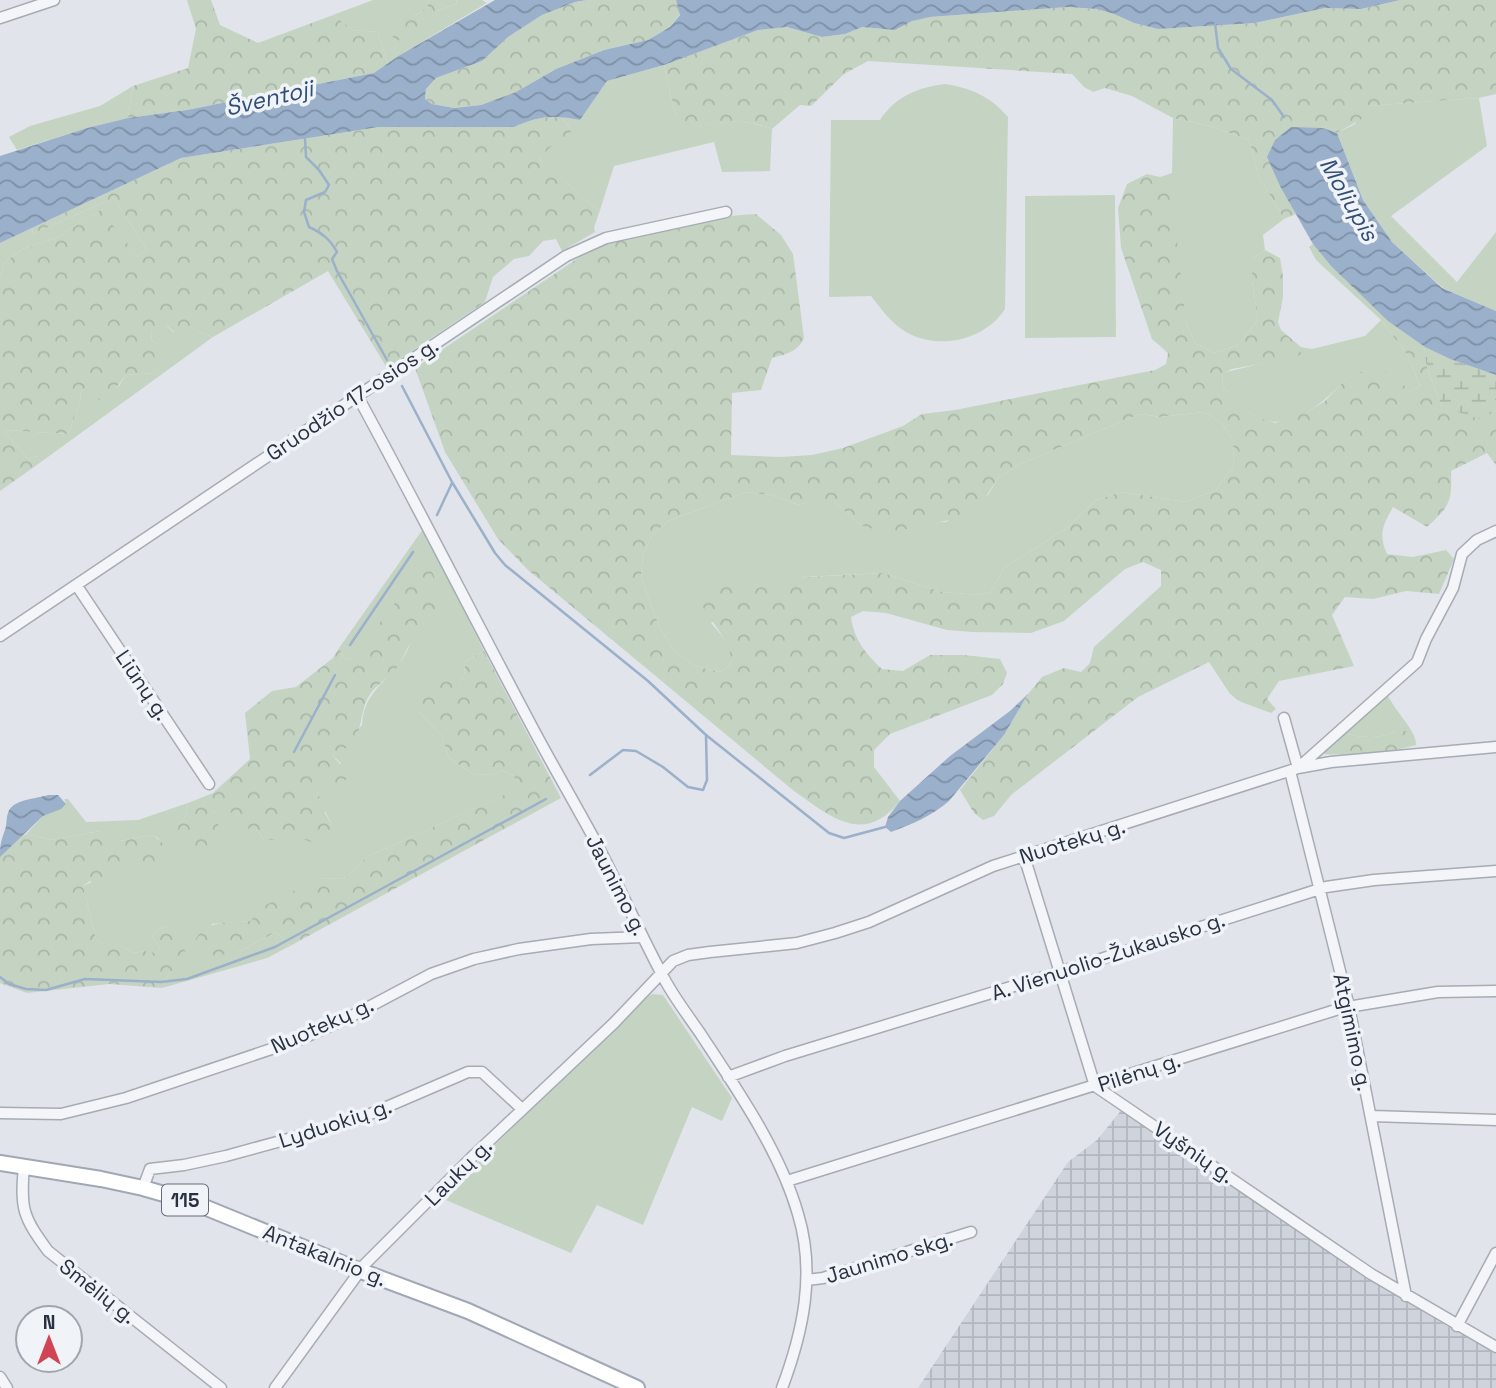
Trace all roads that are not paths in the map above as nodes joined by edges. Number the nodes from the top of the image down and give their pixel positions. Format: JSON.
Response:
{"nodes":[{"id":1,"x":54,"y":0,"type":"edge"},
{"id":2,"x":0,"y":18,"type":"edge"},
{"id":3,"x":726,"y":212,"type":"dead end"},
{"id":4,"x":357,"y":395,"type":"junction"},
{"id":5,"x":1496,"y":531,"type":"edge"},
{"id":6,"x":77,"y":586,"type":"junction"},
{"id":7,"x":0,"y":636,"type":"edge"},
{"id":8,"x":1284,"y":719,"type":"dead end"},
{"id":9,"x":1496,"y":747,"type":"edge"},
{"id":10,"x":1294,"y":770,"type":"junction"},
{"id":11,"x":209,"y":784,"type":"dead end"},
{"id":12,"x":1024,"y":856,"type":"junction"},
{"id":13,"x":1496,"y":871,"type":"edge"},
{"id":14,"x":1321,"y":888,"type":"junction"},
{"id":15,"x":643,"y":937,"type":"junction"},
{"id":16,"x":662,"y":972,"type":"junction"},
{"id":17,"x":1060,"y":972,"type":"junction"},
{"id":18,"x":1496,"y":990,"type":"edge"},
{"id":19,"x":1349,"y":1007,"type":"junction"},
{"id":20,"x":728,"y":1077,"type":"junction"},
{"id":21,"x":1095,"y":1086,"type":"junction"},
{"id":22,"x":522,"y":1109,"type":"junction"},
{"id":23,"x":0,"y":1113,"type":"edge"},
{"id":24,"x":1372,"y":1116,"type":"junction"},
{"id":25,"x":1496,"y":1120,"type":"edge"},
{"id":26,"x":0,"y":1163,"type":"edge"},
{"id":27,"x":24,"y":1167,"type":"junction"},
{"id":28,"x":787,"y":1181,"type":"junction"},
{"id":29,"x":143,"y":1188,"type":"junction"},
{"id":30,"x":971,"y":1232,"type":"dead end"},
{"id":31,"x":1496,"y":1253,"type":"edge"},
{"id":32,"x":361,"y":1271,"type":"junction"},
{"id":33,"x":807,"y":1280,"type":"junction"},
{"id":34,"x":1406,"y":1296,"type":"junction"},
{"id":35,"x":1457,"y":1326,"type":"junction"},
{"id":36,"x":1496,"y":1347,"type":"edge"},
{"id":37,"x":0,"y":1377,"type":"edge"},
{"id":38,"x":7,"y":1388,"type":"edge"},
{"id":39,"x":221,"y":1388,"type":"edge"},
{"id":40,"x":275,"y":1388,"type":"edge"},
{"id":41,"x":637,"y":1388,"type":"edge"},
{"id":42,"x":782,"y":1388,"type":"edge"}],
"edges":[{"from":1,"to":2,"type":"street"},
{"from":3,"to":4,"type":"street","name":"Gruodžio 17-osios g."},
{"from":4,"to":6,"type":"street","name":"Gruodžio 17-osios g."},
{"from":4,"to":15,"type":"street","name":"Jaunimo g."},
{"from":5,"to":10,"type":"street"},
{"from":6,"to":7,"type":"street","name":"Gruodžio 17-osios g."},
{"from":6,"to":11,"type":"street","name":"Liūnų g."},
{"from":8,"to":10,"type":"street","name":"Atgimimo g."},
{"from":9,"to":10,"type":"street","name":"Nuotekų g."},
{"from":10,"to":12,"type":"street","name":"Nuotekų g."},
{"from":10,"to":14,"type":"street","name":"Atgimimo g."},
{"from":12,"to":16,"type":"street","name":"Nuotekų g."},
{"from":12,"to":17,"type":"street"},
{"from":13,"to":14,"type":"street","name":"A. Vienuolio-Žukausko g."},
{"from":14,"to":17,"type":"street","name":"A. Vienuolio-Žukausko g."},
{"from":14,"to":19,"type":"street","name":"Atgimimo g."},
{"from":15,"to":16,"type":"street","name":"Jaunimo g."},
{"from":15,"to":23,"type":"street","name":"Nuotekų g."},
{"from":16,"to":20,"type":"street","name":"Jaunimo g."},
{"from":16,"to":22,"type":"street","name":"Laukų g."},
{"from":17,"to":20,"type":"street","name":"A. Vienuolio-Žukausko g."},
{"from":17,"to":21,"type":"street"},
{"from":18,"to":19,"type":"street","name":"Pilėnų g."},
{"from":19,"to":21,"type":"street","name":"Pilėnų g."},
{"from":19,"to":24,"type":"street","name":"Atgimimo g."},
{"from":20,"to":28,"type":"street","name":"Jaunimo g."},
{"from":21,"to":28,"type":"street","name":"Pilėnų g."},
{"from":21,"to":34,"type":"street","name":"Vyšnių g."},
{"from":22,"to":29,"type":"street","name":"Lyduokių g."},
{"from":22,"to":32,"type":"street","name":"Laukų g."},
{"from":24,"to":25,"type":"street"},
{"from":24,"to":34,"type":"street","name":"Atgimimo g."},
{"from":26,"to":27,"type":"main road","name":"Antakalnio g.","number":"115"},
{"from":27,"to":29,"type":"main road","name":"Antakalnio g.","number":"115"},
{"from":27,"to":39,"type":"street","name":"Smėlių g."},
{"from":28,"to":33,"type":"street","name":"Jaunimo g."},
{"from":29,"to":32,"type":"main road","name":"Antakalnio g.","number":"115"},
{"from":30,"to":33,"type":"street","name":"Jaunimo skg."},
{"from":31,"to":35,"type":"street"},
{"from":32,"to":40,"type":"street","name":"Laukų g."},
{"from":32,"to":41,"type":"main road","name":"Antakalnio g.","number":"115"},
{"from":33,"to":42,"type":"street","name":"Jaunimo g."},
{"from":34,"to":35,"type":"street","name":"Vyšnių g."},
{"from":35,"to":36,"type":"street","name":"Vyšnių g."},
{"from":37,"to":38,"type":"street"}]}
